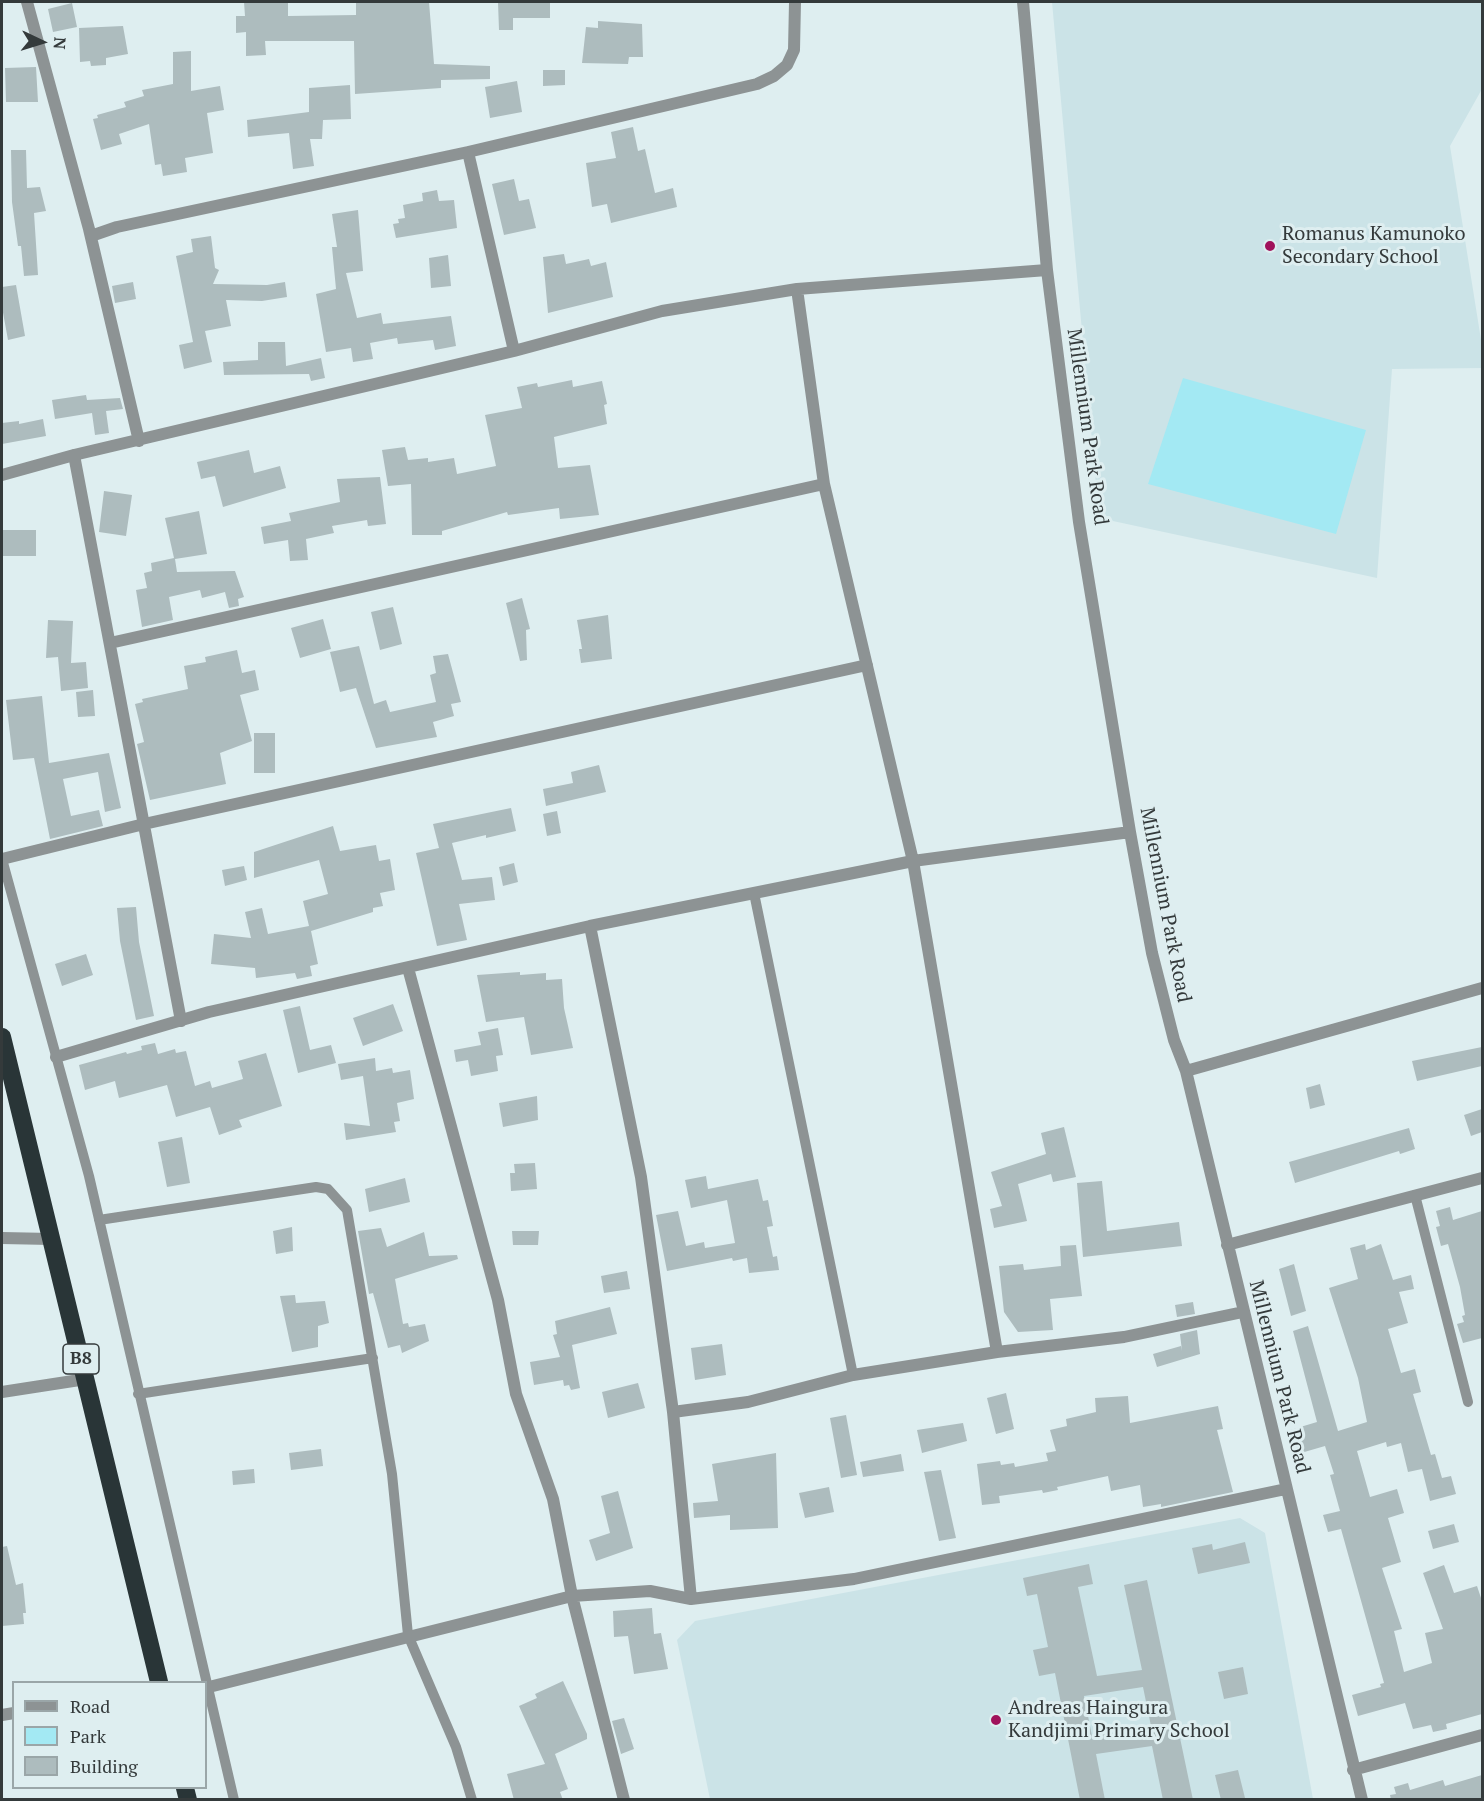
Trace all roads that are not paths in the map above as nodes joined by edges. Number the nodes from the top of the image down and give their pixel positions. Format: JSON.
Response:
{"nodes":[{"id":1,"x":27,"y":2,"type":"edge"},
{"id":2,"x":795,"y":2,"type":"edge"},
{"id":3,"x":1023,"y":2,"type":"edge"},
{"id":4,"x":468,"y":152,"type":"junction"},
{"id":5,"x":91,"y":236,"type":"junction"},
{"id":6,"x":1047,"y":270,"type":"junction"},
{"id":7,"x":797,"y":289,"type":"junction"},
{"id":8,"x":514,"y":351,"type":"junction"},
{"id":9,"x":139,"y":441,"type":"junction"},
{"id":10,"x":74,"y":455,"type":"junction"},
{"id":11,"x":2,"y":475,"type":"edge"},
{"id":12,"x":824,"y":484,"type":"junction"},
{"id":13,"x":110,"y":643,"type":"junction"},
{"id":14,"x":867,"y":665,"type":"junction"},
{"id":15,"x":144,"y":824,"type":"junction"},
{"id":16,"x":1130,"y":832,"type":"junction"},
{"id":17,"x":2,"y":859,"type":"edge"},
{"id":18,"x":913,"y":861,"type":"junction"},
{"id":19,"x":754,"y":893,"type":"junction"},
{"id":20,"x":590,"y":926,"type":"junction"},
{"id":21,"x":408,"y":968,"type":"junction"},
{"id":22,"x":1482,"y":988,"type":"edge"},
{"id":23,"x":181,"y":1020,"type":"junction"},
{"id":24,"x":2,"y":1037,"type":"edge"},
{"id":25,"x":56,"y":1057,"type":"junction"},
{"id":26,"x":1186,"y":1071,"type":"junction"},
{"id":27,"x":1482,"y":1178,"type":"edge"},
{"id":28,"x":1415,"y":1195,"type":"junction"},
{"id":29,"x":99,"y":1220,"type":"junction"},
{"id":30,"x":2,"y":1238,"type":"edge"},
{"id":31,"x":51,"y":1239,"type":"junction"},
{"id":32,"x":1227,"y":1245,"type":"junction"},
{"id":33,"x":1243,"y":1312,"type":"junction"},
{"id":34,"x":997,"y":1352,"type":"junction"},
{"id":35,"x":373,"y":1358,"type":"junction"},
{"id":36,"x":853,"y":1375,"type":"junction"},
{"id":37,"x":86,"y":1379,"type":"junction"},
{"id":38,"x":2,"y":1392,"type":"edge"},
{"id":39,"x":138,"y":1394,"type":"junction"},
{"id":40,"x":1468,"y":1402,"type":"dead end"},
{"id":41,"x":673,"y":1412,"type":"junction"},
{"id":42,"x":1286,"y":1489,"type":"junction"},
{"id":43,"x":572,"y":1596,"type":"junction"},
{"id":44,"x":691,"y":1599,"type":"junction"},
{"id":45,"x":408,"y":1635,"type":"junction"},
{"id":46,"x":159,"y":1681,"type":"edge"},
{"id":47,"x":209,"y":1687,"type":"junction"},
{"id":48,"x":1482,"y":1736,"type":"edge"},
{"id":49,"x":1353,"y":1770,"type":"junction"},
{"id":50,"x":234,"y":1800,"type":"edge"},
{"id":51,"x":472,"y":1800,"type":"edge"},
{"id":52,"x":624,"y":1800,"type":"edge"},
{"id":53,"x":1362,"y":1800,"type":"edge"}],
"edges":[{"from":1,"to":5,"type":"street"},
{"from":2,"to":4,"type":"street"},
{"from":3,"to":6,"type":"street","name":"Millennium Park Road"},
{"from":4,"to":5,"type":"street"},
{"from":4,"to":8,"type":"street"},
{"from":5,"to":9,"type":"street"},
{"from":6,"to":7,"type":"street"},
{"from":6,"to":16,"type":"street","name":"Millennium Park Road"},
{"from":7,"to":8,"type":"street"},
{"from":7,"to":12,"type":"street"},
{"from":8,"to":9,"type":"street"},
{"from":9,"to":10,"type":"street"},
{"from":10,"to":11,"type":"street"},
{"from":10,"to":13,"type":"street"},
{"from":12,"to":13,"type":"street"},
{"from":12,"to":14,"type":"street"},
{"from":13,"to":15,"type":"street"},
{"from":14,"to":15,"type":"street"},
{"from":14,"to":18,"type":"street"},
{"from":15,"to":17,"type":"street"},
{"from":15,"to":23,"type":"street"},
{"from":16,"to":18,"type":"street"},
{"from":16,"to":26,"type":"street","name":"Millennium Park Road"},
{"from":17,"to":25,"type":"lane"},
{"from":18,"to":19,"type":"street"},
{"from":18,"to":34,"type":"street"},
{"from":19,"to":20,"type":"street"},
{"from":19,"to":36,"type":"lane"},
{"from":20,"to":21,"type":"street"},
{"from":20,"to":41,"type":"street"},
{"from":21,"to":23,"type":"street"},
{"from":21,"to":43,"type":"street"},
{"from":22,"to":26,"type":"street"},
{"from":23,"to":25,"type":"street"},
{"from":24,"to":31,"type":"highway","number":"B8"},
{"from":25,"to":29,"type":"lane"},
{"from":26,"to":32,"type":"street","name":"Millennium Park Road"},
{"from":27,"to":28,"type":"street"},
{"from":28,"to":32,"type":"street"},
{"from":28,"to":40,"type":"lane"},
{"from":29,"to":35,"type":"lane"},
{"from":29,"to":39,"type":"lane"},
{"from":30,"to":31,"type":"street"},
{"from":31,"to":37,"type":"highway","number":"B8"},
{"from":32,"to":33,"type":"street","name":"Millennium Park Road"},
{"from":33,"to":34,"type":"street"},
{"from":33,"to":42,"type":"street","name":"Millennium Park Road"},
{"from":34,"to":36,"type":"street"},
{"from":35,"to":39,"type":"lane"},
{"from":35,"to":45,"type":"lane"},
{"from":36,"to":41,"type":"street"},
{"from":37,"to":38,"type":"street"},
{"from":37,"to":46,"type":"highway","number":"B8"},
{"from":39,"to":47,"type":"lane"},
{"from":41,"to":44,"type":"street"},
{"from":42,"to":44,"type":"street"},
{"from":42,"to":49,"type":"street","name":"Millennium Park Road"},
{"from":43,"to":44,"type":"street"},
{"from":43,"to":45,"type":"street"},
{"from":43,"to":52,"type":"street"},
{"from":45,"to":47,"type":"street"},
{"from":45,"to":51,"type":"lane"},
{"from":47,"to":50,"type":"lane"},
{"from":48,"to":49,"type":"street"},
{"from":49,"to":53,"type":"street","name":"Millennium Park Road"}]}
